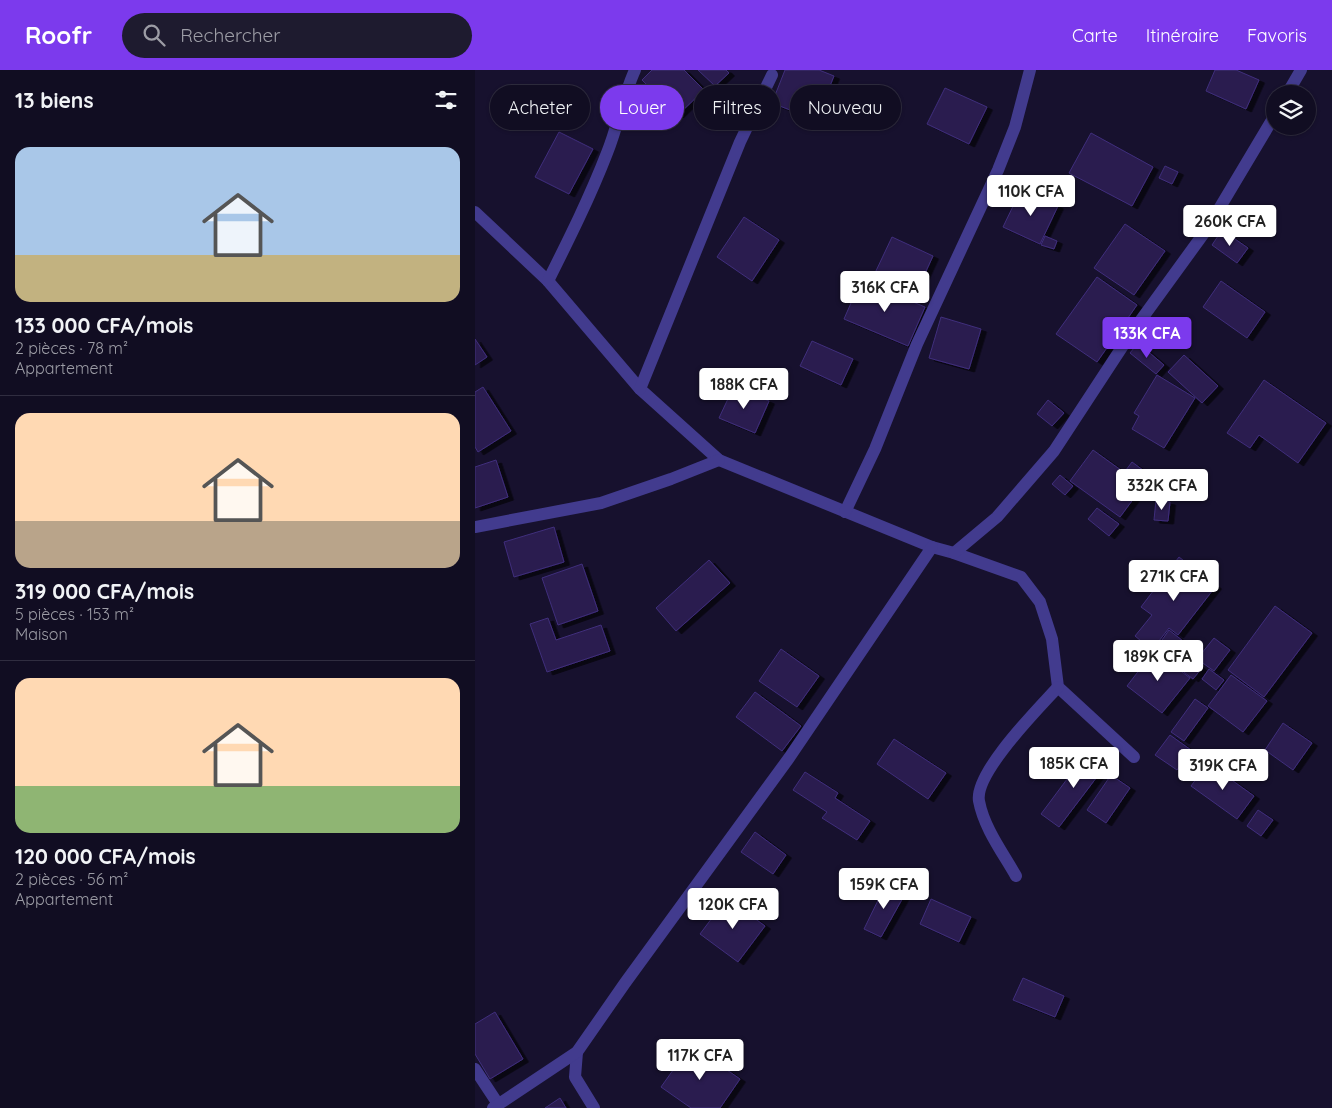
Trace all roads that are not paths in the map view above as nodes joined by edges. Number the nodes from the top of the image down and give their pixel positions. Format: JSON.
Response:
{"nodes":[{"id":1,"x":635,"y":70,"type":"edge"},
{"id":2,"x":1030,"y":70,"type":"edge"},
{"id":3,"x":1301,"y":70,"type":"edge"},
{"id":4,"x":772,"y":75,"type":"dead end"},
{"id":5,"x":1292,"y":85,"type":"edge"},
{"id":6,"x":1266,"y":130,"type":"edge"},
{"id":7,"x":475,"y":212,"type":"edge"},
{"id":8,"x":547,"y":281,"type":"junction"},
{"id":9,"x":640,"y":389,"type":"junction"},
{"id":10,"x":719,"y":460,"type":"junction"},
{"id":11,"x":845,"y":512,"type":"junction"},
{"id":12,"x":475,"y":527,"type":"edge"},
{"id":13,"x":932,"y":547,"type":"junction"},
{"id":14,"x":954,"y":553,"type":"junction"},
{"id":15,"x":1058,"y":687,"type":"junction"},
{"id":16,"x":1134,"y":757,"type":"dead end"},
{"id":17,"x":1016,"y":876,"type":"dead end"},
{"id":18,"x":577,"y":1052,"type":"junction"},
{"id":19,"x":475,"y":1070,"type":"edge"},
{"id":20,"x":495,"y":1106,"type":"edge"},
{"id":21,"x":594,"y":1108,"type":"edge"}],
"edges":[{"from":1,"to":8,"type":"street"},
{"from":2,"to":11,"type":"street"},
{"from":3,"to":5,"type":"street"},
{"from":4,"to":9,"type":"street"},
{"from":6,"to":14,"type":"street"},
{"from":7,"to":8,"type":"street"},
{"from":8,"to":9,"type":"street"},
{"from":9,"to":10,"type":"street"},
{"from":10,"to":11,"type":"street"},
{"from":10,"to":12,"type":"street"},
{"from":11,"to":13,"type":"street"},
{"from":13,"to":14,"type":"street"},
{"from":13,"to":18,"type":"street"},
{"from":14,"to":15,"type":"street"},
{"from":15,"to":16,"type":"street"},
{"from":15,"to":17,"type":"street"},
{"from":18,"to":20,"type":"street"},
{"from":18,"to":21,"type":"street"},
{"from":19,"to":20,"type":"street"}]}
